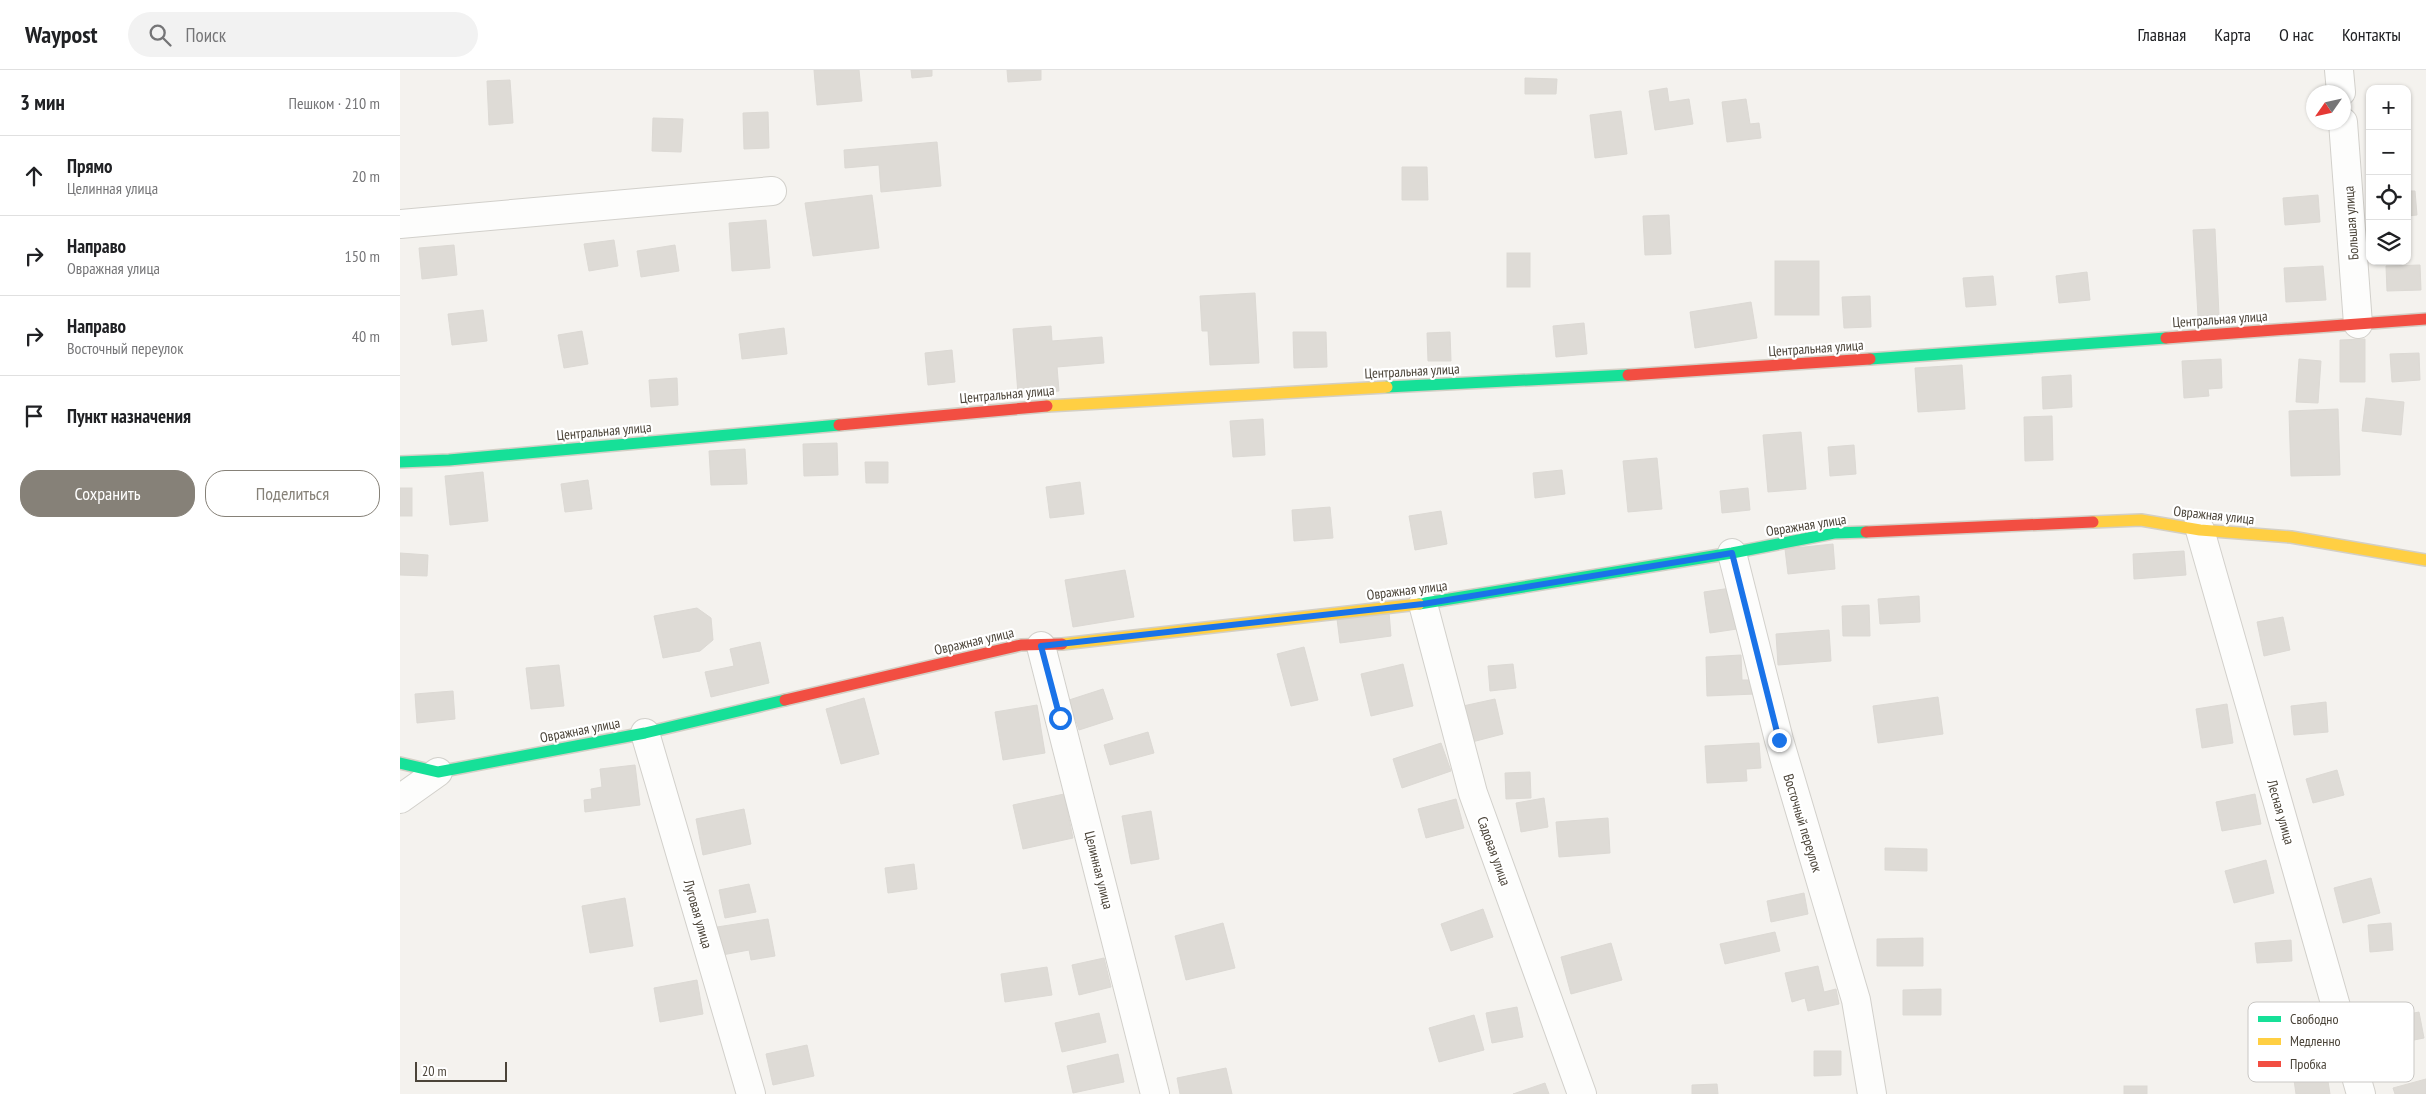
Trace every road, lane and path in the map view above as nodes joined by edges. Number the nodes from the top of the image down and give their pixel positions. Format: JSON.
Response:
{"nodes":[{"id":1,"x":2340,"y":70,"type":"edge"},
{"id":2,"x":2341,"y":85,"type":"edge"},
{"id":3,"x":2344,"y":130,"type":"edge"},
{"id":4,"x":772,"y":191,"type":"dead end"},
{"id":5,"x":400,"y":224,"type":"edge"},
{"id":6,"x":2426,"y":320,"type":"edge"},
{"id":7,"x":2358,"y":324,"type":"junction"},
{"id":8,"x":400,"y":462,"type":"edge"},
{"id":9,"x":2200,"y":530,"type":"junction"},
{"id":10,"x":1732,"y":553,"type":"junction"},
{"id":11,"x":2426,"y":560,"type":"edge"},
{"id":12,"x":1423,"y":604,"type":"junction"},
{"id":13,"x":1041,"y":646,"type":"junction"},
{"id":14,"x":645,"y":734,"type":"junction"},
{"id":15,"x":400,"y":763,"type":"edge"},
{"id":16,"x":438,"y":772,"type":"junction"},
{"id":17,"x":400,"y":799,"type":"edge"},
{"id":18,"x":2335,"y":1002,"type":"edge"},
{"id":19,"x":751,"y":1094,"type":"edge"},
{"id":20,"x":1155,"y":1094,"type":"edge"},
{"id":21,"x":1582,"y":1094,"type":"edge"},
{"id":22,"x":1872,"y":1094,"type":"edge"}],
"edges":[{"from":1,"to":2,"type":"street"},
{"from":3,"to":7,"type":"street","name":"Большая улица"},
{"from":4,"to":5,"type":"street"},
{"from":6,"to":7,"type":"street","name":"Центральная улица"},
{"from":7,"to":8,"type":"street","name":"Центральная улица"},
{"from":9,"to":10,"type":"street","name":"Овражная улица"},
{"from":9,"to":11,"type":"street","name":"Овражная улица"},
{"from":9,"to":18,"type":"street","name":"Лесная улица"},
{"from":10,"to":12,"type":"street","name":"Овражная улица"},
{"from":10,"to":22,"type":"street","name":"Восточный переулок"},
{"from":12,"to":13,"type":"street","name":"Овражная улица"},
{"from":12,"to":21,"type":"street","name":"Садовая улица"},
{"from":13,"to":14,"type":"street","name":"Овражная улица"},
{"from":13,"to":20,"type":"street","name":"Целинная улица"},
{"from":14,"to":16,"type":"street","name":"Овражная улица"},
{"from":14,"to":19,"type":"street","name":"Луговая улица"},
{"from":15,"to":16,"type":"street","name":"Овражная улица"},
{"from":16,"to":17,"type":"street"}]}
